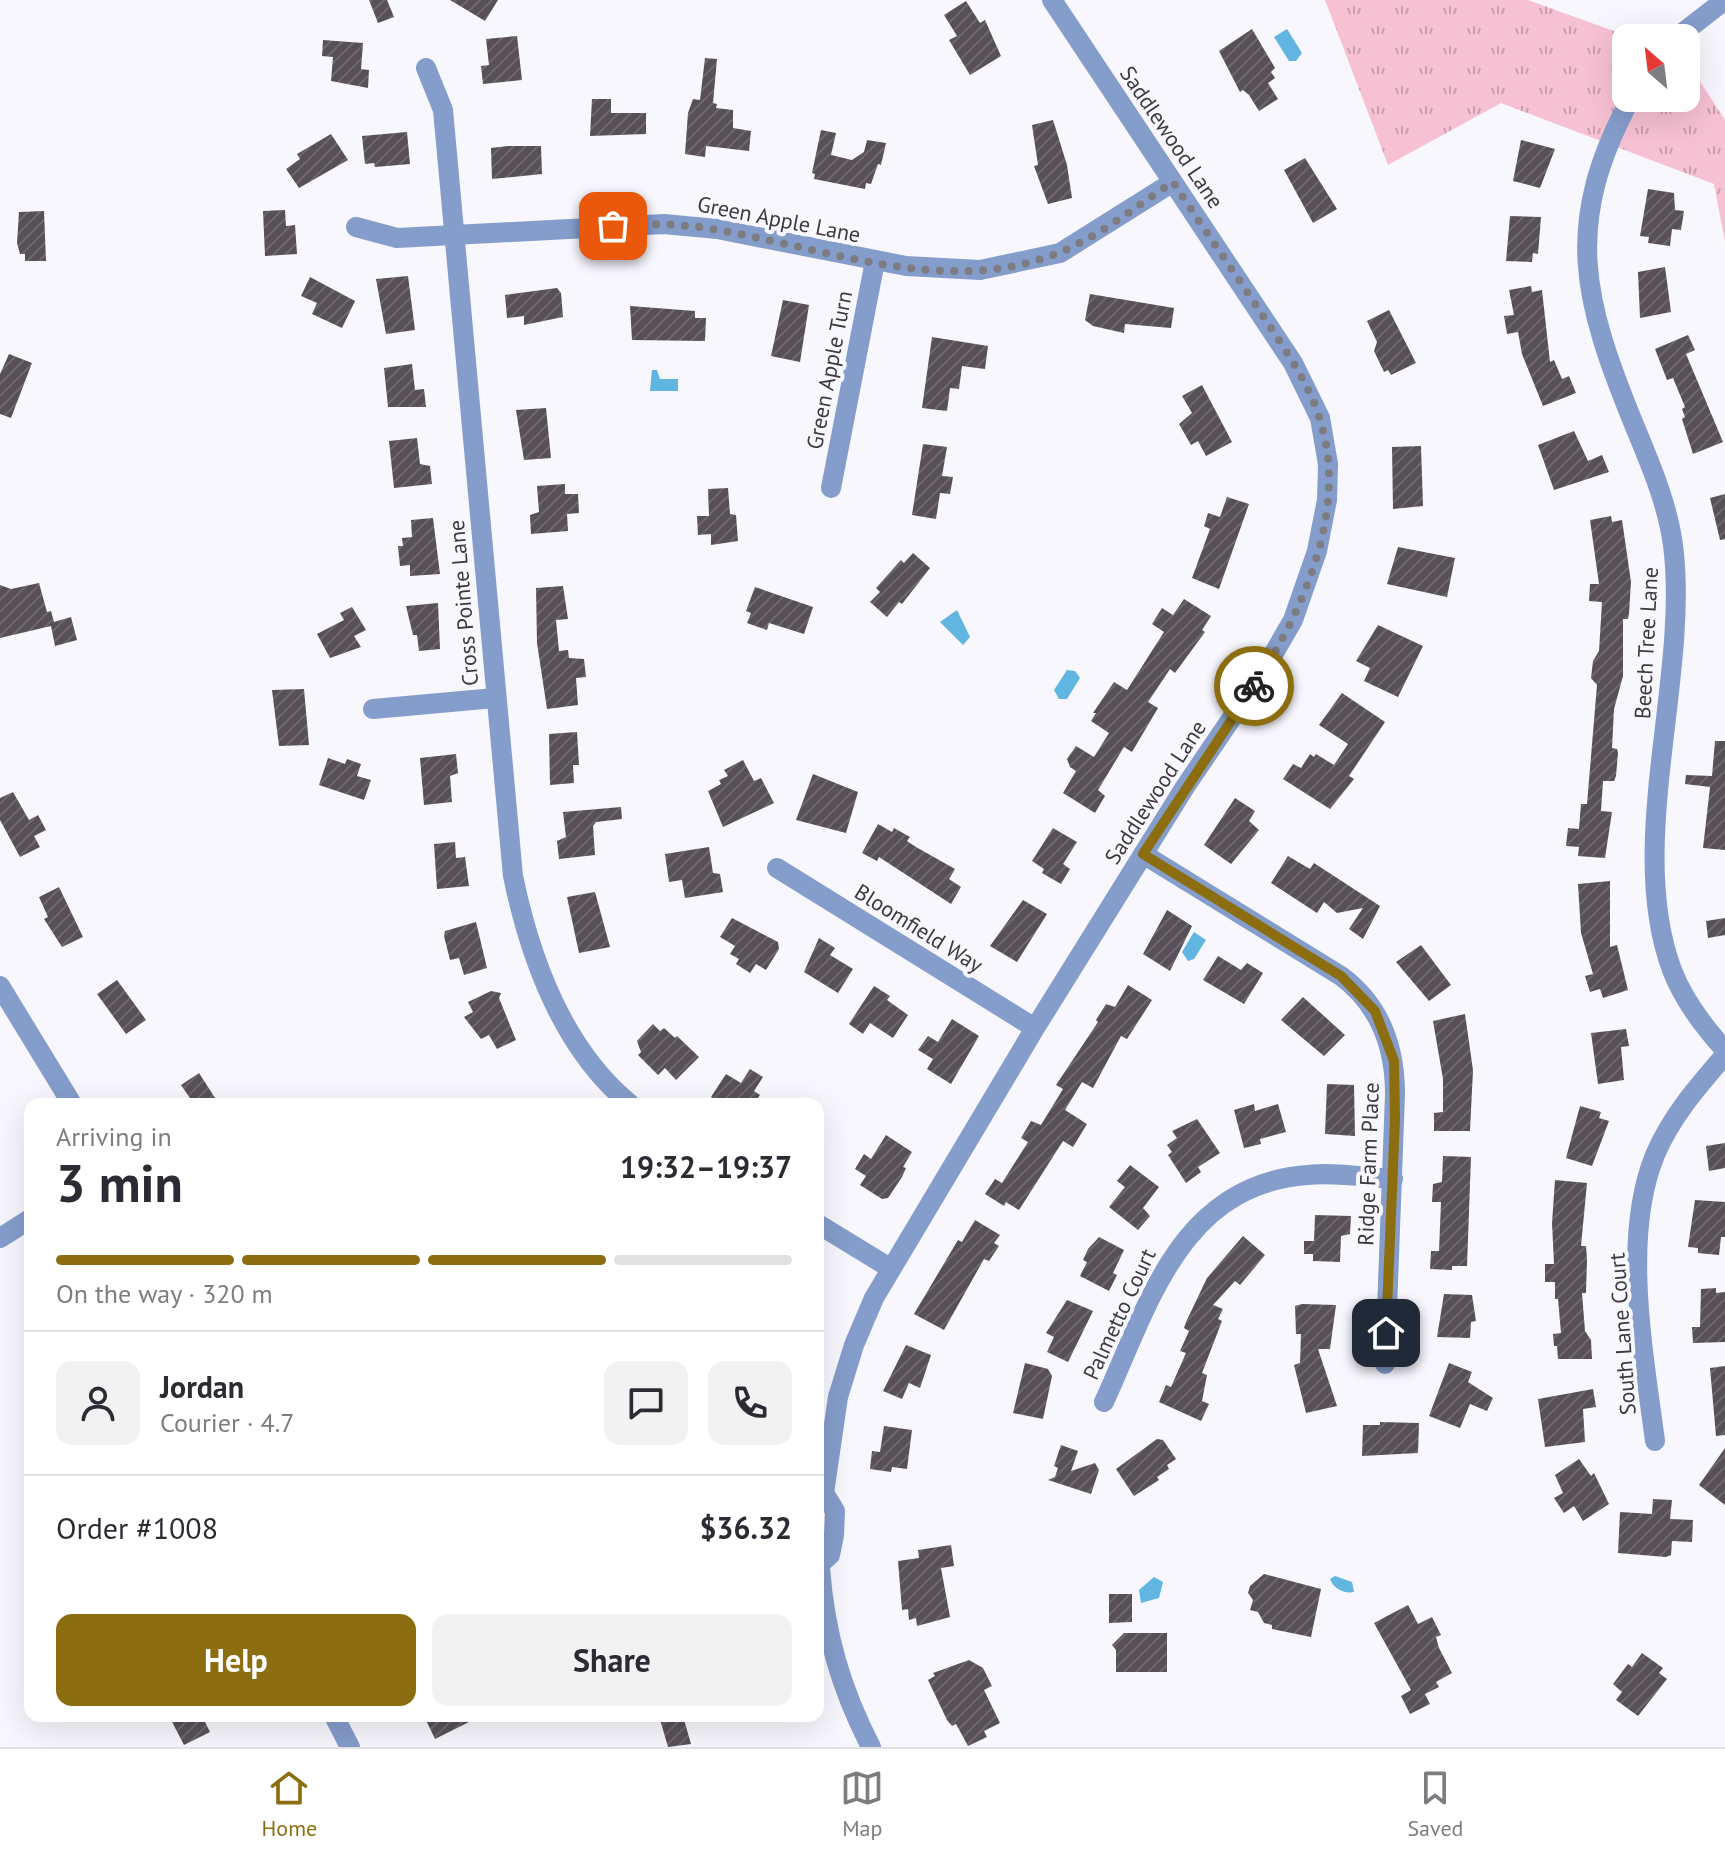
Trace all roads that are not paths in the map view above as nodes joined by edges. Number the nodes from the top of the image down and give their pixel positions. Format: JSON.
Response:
{"nodes":[{"id":1,"x":1052,"y":0,"type":"edge"},
{"id":2,"x":1725,"y":0,"type":"edge"},
{"id":3,"x":1694,"y":24,"type":"edge"},
{"id":4,"x":426,"y":68,"type":"dead end"},
{"id":5,"x":1624,"y":112,"type":"edge"},
{"id":6,"x":1173,"y":182,"type":"junction"},
{"id":7,"x":356,"y":227,"type":"dead end"},
{"id":8,"x":456,"y":235,"type":"junction"},
{"id":9,"x":875,"y":261,"type":"junction"},
{"id":10,"x":831,"y":488,"type":"dead end"},
{"id":11,"x":495,"y":698,"type":"junction"},
{"id":12,"x":373,"y":709,"type":"dead end"},
{"id":13,"x":1143,"y":854,"type":"junction"},
{"id":14,"x":777,"y":868,"type":"dead end"},
{"id":15,"x":0,"y":986,"type":"edge"},
{"id":16,"x":1035,"y":1028,"type":"junction"},
{"id":17,"x":1725,"y":1053,"type":"edge"},
{"id":18,"x":68,"y":1098,"type":"edge"},
{"id":19,"x":623,"y":1098,"type":"edge"},
{"id":20,"x":1393,"y":1179,"type":"junction"},
{"id":21,"x":24,"y":1223,"type":"edge"},
{"id":22,"x":824,"y":1228,"type":"edge"},
{"id":23,"x":0,"y":1238,"type":"edge"},
{"id":24,"x":890,"y":1268,"type":"junction"},
{"id":25,"x":1385,"y":1364,"type":"dead end"},
{"id":26,"x":1104,"y":1402,"type":"dead end"},
{"id":27,"x":1655,"y":1441,"type":"dead end"},
{"id":28,"x":824,"y":1478,"type":"edge"},
{"id":29,"x":824,"y":1498,"type":"edge"},
{"id":30,"x":824,"y":1562,"type":"edge"},
{"id":31,"x":824,"y":1609,"type":"edge"},
{"id":32,"x":337,"y":1722,"type":"edge"},
{"id":33,"x":350,"y":1747,"type":"edge"},
{"id":34,"x":871,"y":1747,"type":"edge"}],
"edges":[{"from":1,"to":6,"type":"street","name":"Saddlewood Lane"},
{"from":2,"to":3,"type":"street"},
{"from":4,"to":8,"type":"street","name":"Cross Pointe Lane"},
{"from":5,"to":17,"type":"street","name":"Beech Tree Lane"},
{"from":6,"to":9,"type":"street","name":"Green Apple Lane"},
{"from":6,"to":13,"type":"street","name":"Saddlewood Lane"},
{"from":7,"to":8,"type":"street","name":"Green Apple Lane"},
{"from":8,"to":9,"type":"street","name":"Green Apple Lane"},
{"from":8,"to":11,"type":"street","name":"Cross Pointe Lane"},
{"from":9,"to":10,"type":"street","name":"Green Apple Turn"},
{"from":11,"to":12,"type":"street"},
{"from":11,"to":19,"type":"street","name":"Cross Pointe Lane"},
{"from":13,"to":16,"type":"street","name":"Saddlewood Lane"},
{"from":13,"to":20,"type":"street","name":"Ridge Farm Place"},
{"from":14,"to":16,"type":"street","name":"Bloomfield Way"},
{"from":15,"to":18,"type":"street"},
{"from":16,"to":24,"type":"street","name":"Saddlewood Lane"},
{"from":17,"to":27,"type":"street","name":"South Lane Court"},
{"from":20,"to":25,"type":"street","name":"Ridge Farm Place"},
{"from":20,"to":26,"type":"street","name":"Palmetto Court"},
{"from":21,"to":23,"type":"street"},
{"from":22,"to":24,"type":"street"},
{"from":24,"to":28,"type":"street","name":"Saddlewood Lane"},
{"from":29,"to":30,"type":"street","name":"Saddlewood Lane"},
{"from":31,"to":34,"type":"street","name":"Saddlewood Lane"},
{"from":32,"to":33,"type":"street"}]}
